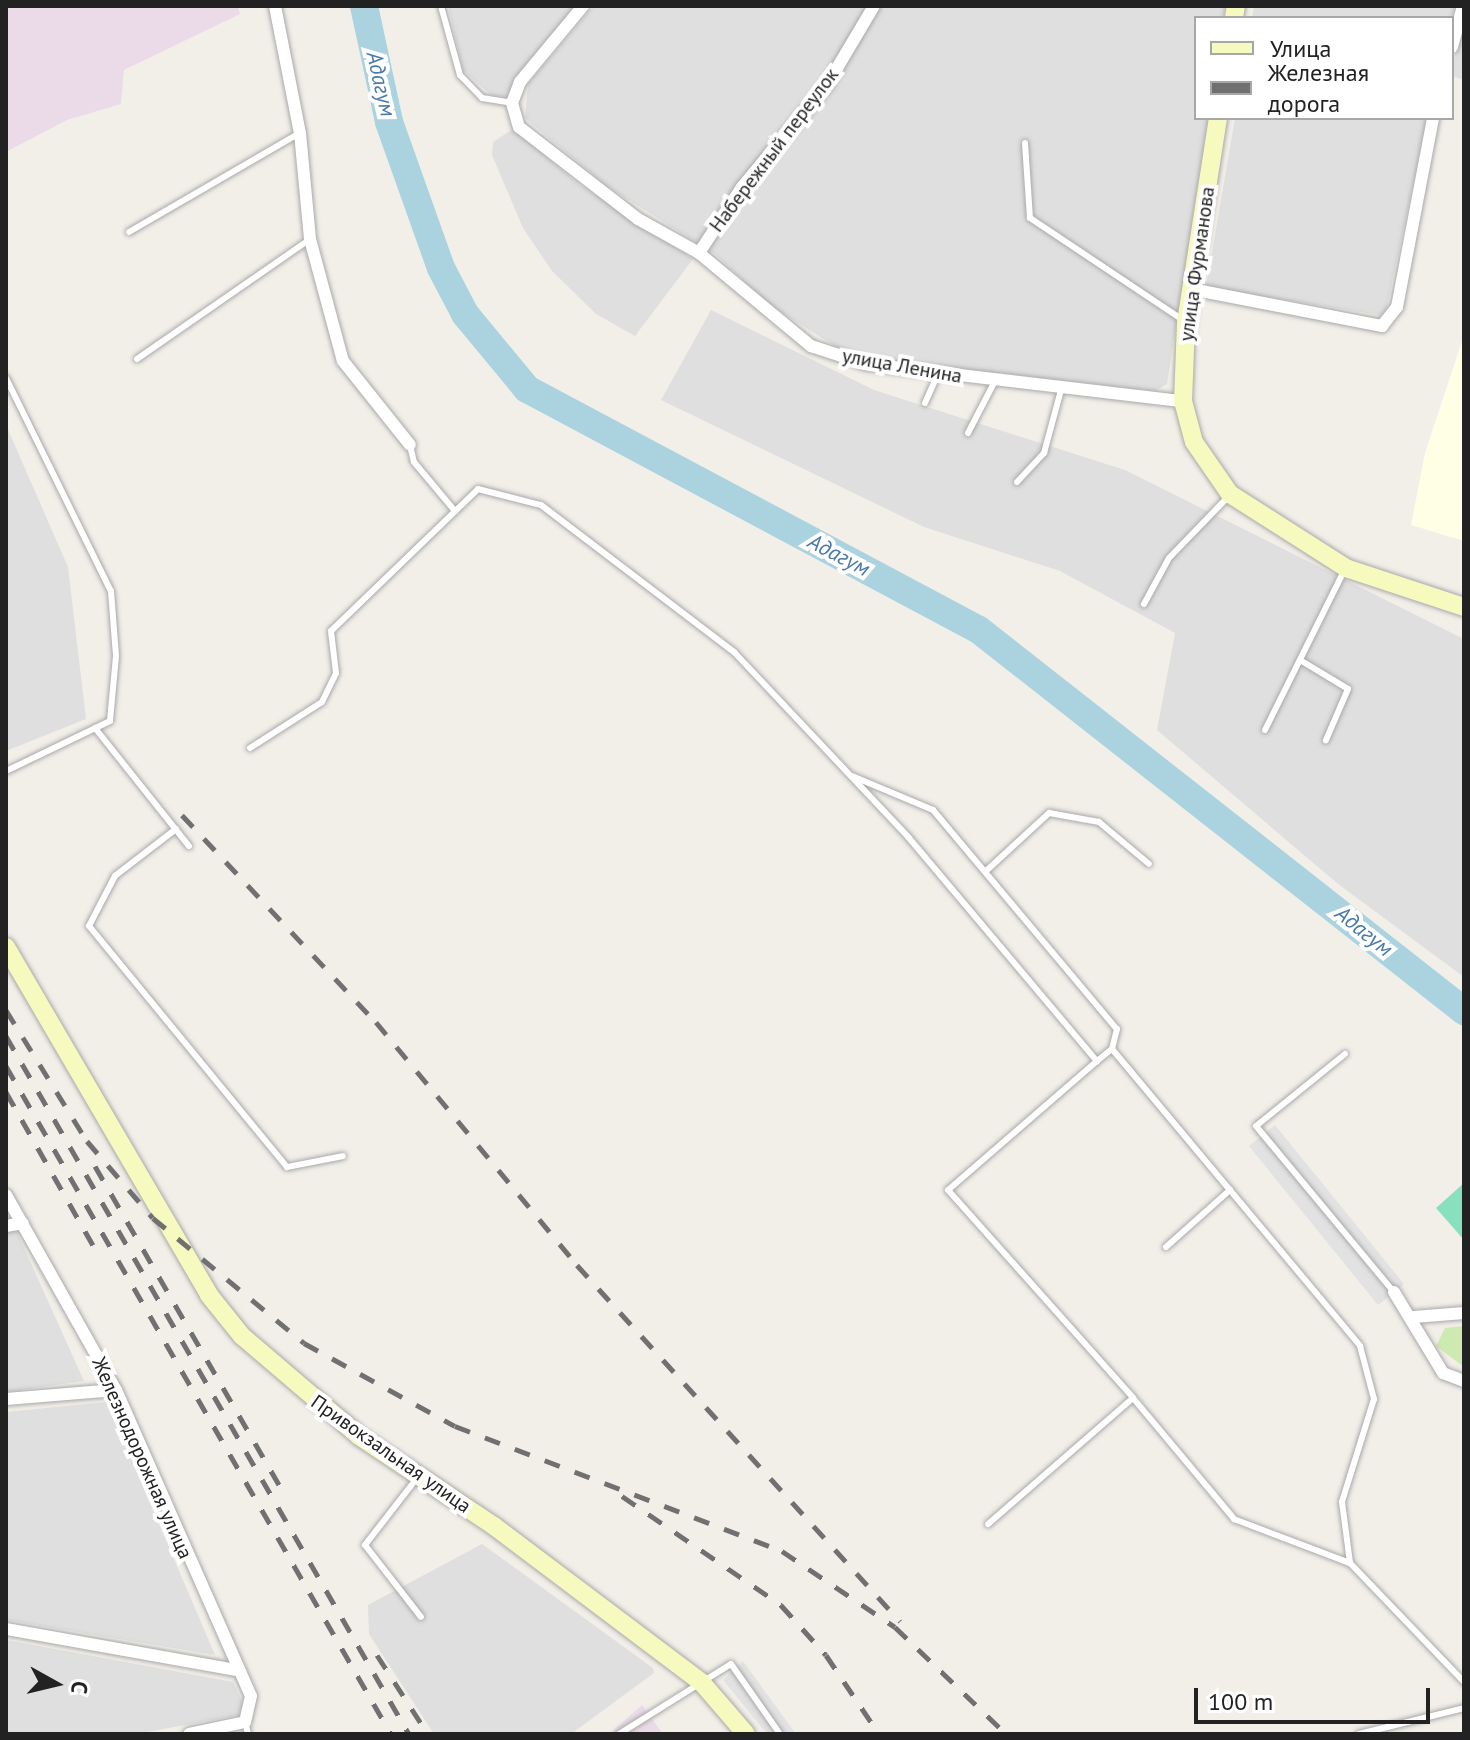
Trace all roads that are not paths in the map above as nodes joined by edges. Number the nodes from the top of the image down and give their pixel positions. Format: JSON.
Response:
{"nodes":[{"id":1,"x":275,"y":6,"type":"edge"},
{"id":2,"x":441,"y":6,"type":"edge"},
{"id":3,"x":583,"y":6,"type":"edge"},
{"id":4,"x":874,"y":6,"type":"edge"},
{"id":5,"x":1463,"y":6,"type":"edge"},
{"id":6,"x":1454,"y":40,"type":"edge"},
{"id":7,"x":512,"y":109,"type":"junction"},
{"id":8,"x":1218,"y":120,"type":"edge"},
{"id":9,"x":1433,"y":120,"type":"edge"},
{"id":10,"x":300,"y":133,"type":"junction"},
{"id":11,"x":1025,"y":143,"type":"dead end"},
{"id":12,"x":129,"y":232,"type":"dead end"},
{"id":13,"x":310,"y":239,"type":"junction"},
{"id":14,"x":699,"y":253,"type":"junction"},
{"id":15,"x":1191,"y":289,"type":"junction"},
{"id":16,"x":1186,"y":323,"type":"junction"},
{"id":17,"x":137,"y":359,"type":"dead end"},
{"id":18,"x":938,"y":374,"type":"junction"},
{"id":19,"x":6,"y":378,"type":"edge"},
{"id":20,"x":995,"y":381,"type":"junction"},
{"id":21,"x":1061,"y":390,"type":"junction"},
{"id":22,"x":1183,"y":401,"type":"junction"},
{"id":23,"x":925,"y":403,"type":"dead end"},
{"id":24,"x":968,"y":433,"type":"dead end"},
{"id":25,"x":410,"y":445,"type":"joint"},
{"id":26,"x":1017,"y":482,"type":"dead end"},
{"id":27,"x":1230,"y":494,"type":"junction"},
{"id":28,"x":455,"y":511,"type":"junction"},
{"id":29,"x":1346,"y":568,"type":"junction"},
{"id":30,"x":1144,"y":604,"type":"dead end"},
{"id":31,"x":1464,"y":607,"type":"edge"},
{"id":32,"x":1300,"y":660,"type":"junction"},
{"id":33,"x":95,"y":728,"type":"junction"},
{"id":34,"x":1265,"y":730,"type":"dead end"},
{"id":35,"x":1326,"y":740,"type":"dead end"},
{"id":36,"x":250,"y":748,"type":"dead end"},
{"id":37,"x":6,"y":758,"type":"edge"},
{"id":38,"x":9,"y":769,"type":"edge"},
{"id":39,"x":848,"y":774,"type":"junction"},
{"id":40,"x":176,"y":829,"type":"junction"},
{"id":41,"x":189,"y":846,"type":"dead end"},
{"id":42,"x":1149,"y":864,"type":"dead end"},
{"id":43,"x":986,"y":871,"type":"junction"},
{"id":44,"x":6,"y":947,"type":"edge"},
{"id":45,"x":1112,"y":1049,"type":"junction"},
{"id":46,"x":1345,"y":1054,"type":"dead end"},
{"id":47,"x":1097,"y":1061,"type":"junction"},
{"id":48,"x":343,"y":1156,"type":"dead end"},
{"id":49,"x":1230,"y":1190,"type":"junction"},
{"id":50,"x":6,"y":1195,"type":"edge"},
{"id":51,"x":23,"y":1223,"type":"junction"},
{"id":52,"x":6,"y":1226,"type":"edge"},
{"id":53,"x":1166,"y":1247,"type":"dead end"},
{"id":54,"x":1394,"y":1292,"type":"joint"},
{"id":55,"x":1464,"y":1313,"type":"edge"},
{"id":56,"x":1414,"y":1317,"type":"junction"},
{"id":57,"x":1464,"y":1381,"type":"edge"},
{"id":58,"x":116,"y":1390,"type":"junction"},
{"id":59,"x":1133,"y":1398,"type":"junction"},
{"id":60,"x":6,"y":1399,"type":"edge"},
{"id":61,"x":419,"y":1476,"type":"junction"},
{"id":62,"x":988,"y":1524,"type":"dead end"},
{"id":63,"x":1350,"y":1563,"type":"junction"},
{"id":64,"x":421,"y":1617,"type":"dead end"},
{"id":65,"x":6,"y":1629,"type":"edge"},
{"id":66,"x":236,"y":1670,"type":"junction"},
{"id":67,"x":1464,"y":1682,"type":"edge"},
{"id":68,"x":702,"y":1683,"type":"junction"},
{"id":69,"x":1464,"y":1708,"type":"edge"},
{"id":70,"x":244,"y":1727,"type":"edge"},
{"id":71,"x":189,"y":1734,"type":"edge"},
{"id":72,"x":619,"y":1734,"type":"edge"},
{"id":73,"x":746,"y":1734,"type":"edge"},
{"id":74,"x":780,"y":1734,"type":"edge"},
{"id":75,"x":1359,"y":1734,"type":"edge"}],
"edges":[{"from":1,"to":10,"type":"street"},
{"from":2,"to":7,"type":"lane"},
{"from":3,"to":7,"type":"street"},
{"from":4,"to":14,"type":"street","name":"Набережный переулок"},
{"from":5,"to":6,"type":"street"},
{"from":7,"to":14,"type":"street","name":"улица Ленина"},
{"from":8,"to":15,"type":"main road","name":"улица Фурманова"},
{"from":9,"to":15,"type":"street"},
{"from":10,"to":12,"type":"lane"},
{"from":10,"to":13,"type":"street"},
{"from":11,"to":16,"type":"lane"},
{"from":13,"to":17,"type":"lane"},
{"from":13,"to":25,"type":"street"},
{"from":14,"to":18,"type":"street","name":"улица Ленина"},
{"from":15,"to":16,"type":"main road","name":"улица Фурманова"},
{"from":16,"to":22,"type":"main road","name":"улица Фурманова"},
{"from":18,"to":20,"type":"street","name":"улица Ленина"},
{"from":18,"to":23,"type":"lane"},
{"from":19,"to":33,"type":"lane"},
{"from":20,"to":21,"type":"street","name":"улица Ленина"},
{"from":20,"to":24,"type":"lane"},
{"from":21,"to":22,"type":"street","name":"улица Ленина"},
{"from":21,"to":26,"type":"lane"},
{"from":22,"to":27,"type":"main road","name":"улица Фурманова"},
{"from":25,"to":28,"type":"lane"},
{"from":27,"to":29,"type":"main road"},
{"from":27,"to":30,"type":"lane"},
{"from":28,"to":36,"type":"lane"},
{"from":28,"to":39,"type":"lane"},
{"from":29,"to":31,"type":"main road"},
{"from":29,"to":32,"type":"lane"},
{"from":32,"to":34,"type":"lane"},
{"from":32,"to":35,"type":"lane"},
{"from":33,"to":38,"type":"lane"},
{"from":33,"to":40,"type":"lane"},
{"from":37,"to":38,"type":"lane"},
{"from":39,"to":43,"type":"lane"},
{"from":39,"to":47,"type":"lane"},
{"from":40,"to":41,"type":"lane"},
{"from":40,"to":48,"type":"lane"},
{"from":42,"to":43,"type":"lane"},
{"from":43,"to":45,"type":"lane"},
{"from":44,"to":61,"type":"main road","name":"Привокзальная улица"},
{"from":45,"to":47,"type":"lane"},
{"from":45,"to":49,"type":"lane"},
{"from":46,"to":54,"type":"lane"},
{"from":47,"to":59,"type":"lane"},
{"from":49,"to":53,"type":"lane"},
{"from":49,"to":63,"type":"lane"},
{"from":50,"to":51,"type":"street","name":"Железнодорожная улица"},
{"from":51,"to":52,"type":"street"},
{"from":51,"to":58,"type":"street","name":"Железнодорожная улица"},
{"from":54,"to":56,"type":"street"},
{"from":55,"to":56,"type":"street"},
{"from":56,"to":57,"type":"street"},
{"from":58,"to":60,"type":"street"},
{"from":58,"to":66,"type":"street","name":"Железнодорожная улица"},
{"from":59,"to":62,"type":"lane"},
{"from":59,"to":63,"type":"lane"},
{"from":61,"to":64,"type":"lane"},
{"from":61,"to":68,"type":"main road","name":"Привокзальная улица"},
{"from":63,"to":67,"type":"lane"},
{"from":65,"to":66,"type":"street"},
{"from":66,"to":70,"type":"street","name":"Железнодорожная улица"},
{"from":68,"to":72,"type":"lane"},
{"from":68,"to":73,"type":"main road","name":"Привокзальная улица"},
{"from":68,"to":74,"type":"lane"},
{"from":69,"to":75,"type":"lane"},
{"from":70,"to":71,"type":"street"}]}
